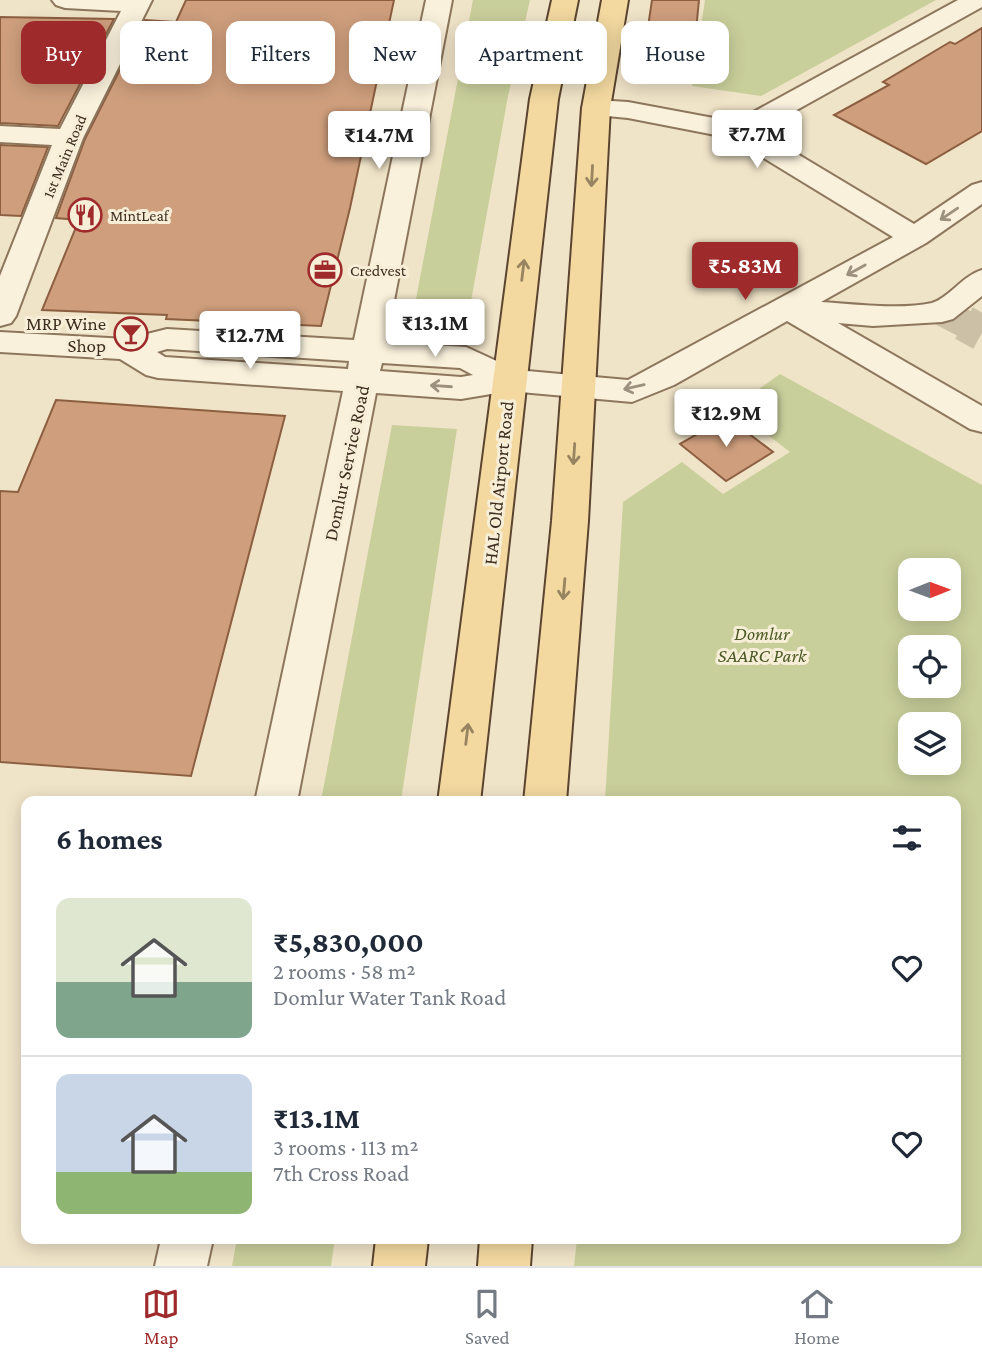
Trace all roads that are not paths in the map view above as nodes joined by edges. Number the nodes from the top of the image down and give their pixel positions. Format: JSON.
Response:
{"nodes":[{"id":1,"x":65,"y":0,"type":"edge"},
{"id":2,"x":439,"y":0,"type":"edge"},
{"id":3,"x":565,"y":0,"type":"edge"},
{"id":4,"x":615,"y":0,"type":"edge"},
{"id":5,"x":977,"y":0,"type":"edge"},
{"id":6,"x":138,"y":2,"type":"edge"},
{"id":7,"x":596,"y":108,"type":"junction"},
{"id":8,"x":739,"y":131,"type":"junction"},
{"id":9,"x":0,"y":134,"type":"edge"},
{"id":10,"x":69,"y":138,"type":"junction"},
{"id":11,"x":982,"y":191,"type":"edge"},
{"id":12,"x":915,"y":237,"type":"junction"},
{"id":13,"x":982,"y":280,"type":"edge"},
{"id":14,"x":788,"y":309,"type":"junction"},
{"id":15,"x":0,"y":316,"type":"edge"},
{"id":16,"x":0,"y":342,"type":"edge"},
{"id":17,"x":365,"y":367,"type":"junction"},
{"id":18,"x":509,"y":380,"type":"junction"},
{"id":19,"x":578,"y":386,"type":"junction"},
{"id":20,"x":982,"y":421,"type":"edge"},
{"id":21,"x":277,"y":796,"type":"edge"},
{"id":22,"x":459,"y":796,"type":"edge"},
{"id":23,"x":546,"y":796,"type":"edge"},
{"id":24,"x":186,"y":1244,"type":"edge"},
{"id":25,"x":401,"y":1244,"type":"edge"},
{"id":26,"x":506,"y":1244,"type":"edge"},
{"id":27,"x":181,"y":1266,"type":"edge"},
{"id":28,"x":399,"y":1266,"type":"edge"},
{"id":29,"x":504,"y":1266,"type":"edge"}],
"edges":[{"from":1,"to":6,"type":"street"},
{"from":2,"to":17,"type":"street","name":"Domlur Service Road"},
{"from":18,"to":3,"type":"main road","name":"HAL Old Airport Road","one_way":true},
{"from":4,"to":7,"type":"main road"},
{"from":5,"to":8,"type":"street"},
{"from":6,"to":10,"type":"street","name":"1st Main Road"},
{"from":7,"to":8,"type":"street"},
{"from":7,"to":19,"type":"main road","one_way":true},
{"from":8,"to":12,"type":"street"},
{"from":9,"to":10,"type":"street"},
{"from":10,"to":15,"type":"street","name":"1st Main Road"},
{"from":11,"to":12,"type":"street","one_way":true},
{"from":12,"to":14,"type":"street","one_way":true},
{"from":13,"to":14,"type":"street"},
{"from":14,"to":19,"type":"street","one_way":true},
{"from":14,"to":20,"type":"street"},
{"from":16,"to":17,"type":"street"},
{"from":17,"to":18,"type":"street"},
{"from":17,"to":21,"type":"street","name":"Domlur Service Road"},
{"from":18,"to":19,"type":"street"},
{"from":22,"to":18,"type":"main road","name":"HAL Old Airport Road","one_way":true},
{"from":19,"to":23,"type":"main road","one_way":true},
{"from":24,"to":27,"type":"street"},
{"from":25,"to":28,"type":"main road"},
{"from":26,"to":29,"type":"main road"}]}
